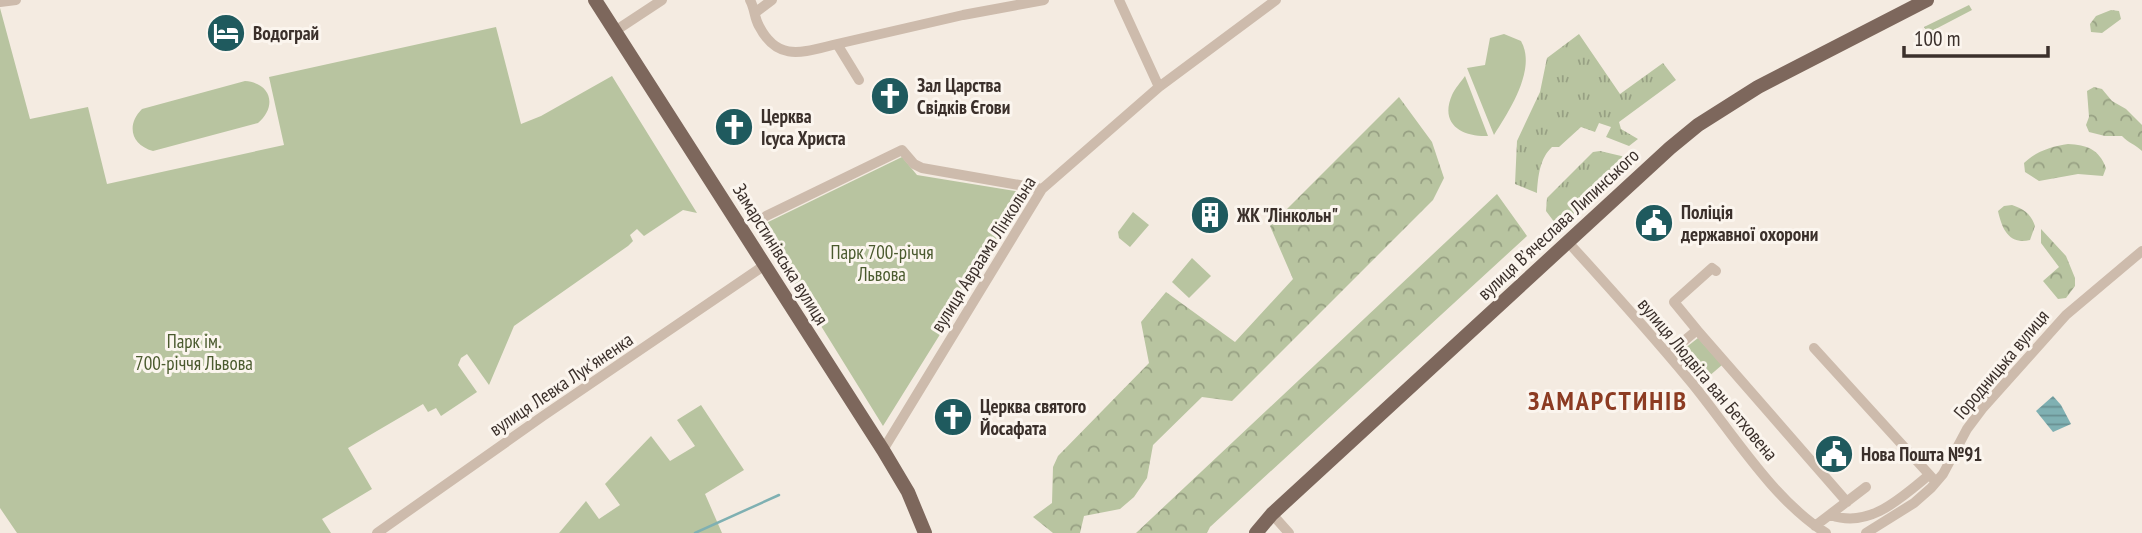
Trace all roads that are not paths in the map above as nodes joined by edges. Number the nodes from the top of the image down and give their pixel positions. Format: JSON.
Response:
{"nodes":[{"id":1,"x":16,"y":0,"type":"edge"},
{"id":2,"x":595,"y":0,"type":"edge"},
{"id":3,"x":662,"y":0,"type":"edge"},
{"id":4,"x":750,"y":0,"type":"edge"},
{"id":5,"x":772,"y":0,"type":"edge"},
{"id":6,"x":1044,"y":0,"type":"edge"},
{"id":7,"x":1119,"y":0,"type":"edge"},
{"id":8,"x":1276,"y":0,"type":"edge"},
{"id":9,"x":1927,"y":0,"type":"edge"},
{"id":10,"x":0,"y":2,"type":"edge"},
{"id":11,"x":756,"y":12,"type":"junction"},
{"id":12,"x":615,"y":31,"type":"junction"},
{"id":13,"x":837,"y":44,"type":"junction"},
{"id":14,"x":859,"y":79,"type":"dead end"},
{"id":15,"x":1159,"y":87,"type":"junction"},
{"id":16,"x":1042,"y":189,"type":"junction"},
{"id":17,"x":766,"y":216,"type":"dead end"},
{"id":18,"x":1567,"y":241,"type":"junction"},
{"id":19,"x":2142,"y":251,"type":"edge"},
{"id":20,"x":765,"y":265,"type":"junction"},
{"id":21,"x":1716,"y":271,"type":"dead end"},
{"id":22,"x":1681,"y":288,"type":"dead end"},
{"id":23,"x":1674,"y":302,"type":"junction"},
{"id":24,"x":1697,"y":330,"type":"junction"},
{"id":25,"x":1814,"y":348,"type":"dead end"},
{"id":26,"x":1672,"y":351,"type":"dead end"},
{"id":27,"x":883,"y":450,"type":"junction"},
{"id":28,"x":1932,"y":479,"type":"junction"},
{"id":29,"x":1866,"y":487,"type":"dead end"},
{"id":30,"x":1847,"y":502,"type":"junction"},
{"id":31,"x":1272,"y":514,"type":"junction"},
{"id":32,"x":1831,"y":515,"type":"junction"},
{"id":33,"x":1815,"y":526,"type":"junction"},
{"id":34,"x":377,"y":533,"type":"edge"},
{"id":35,"x":925,"y":533,"type":"edge"},
{"id":36,"x":1256,"y":533,"type":"edge"},
{"id":37,"x":1289,"y":533,"type":"edge"},
{"id":38,"x":1826,"y":533,"type":"edge"},
{"id":39,"x":1866,"y":533,"type":"edge"}],
"edges":[{"from":1,"to":10,"type":"street"},
{"from":2,"to":12,"type":"main road","name":"Замарстинівська вулиця"},
{"from":3,"to":12,"type":"street"},
{"from":4,"to":11,"type":"street"},
{"from":5,"to":11,"type":"street"},
{"from":6,"to":13,"type":"street"},
{"from":7,"to":15,"type":"street"},
{"from":8,"to":15,"type":"street","name":"вулиця Авраама Лінкольна"},
{"from":9,"to":18,"type":"main road","name":"вулиця Вʼячеслава Липинського"},
{"from":11,"to":13,"type":"street"},
{"from":12,"to":20,"type":"main road","name":"Замарстинівська вулиця"},
{"from":13,"to":14,"type":"street"},
{"from":15,"to":16,"type":"street","name":"вулиця Авраама Лінкольна"},
{"from":16,"to":17,"type":"street"},
{"from":16,"to":27,"type":"street","name":"вулиця Авраама Лінкольна"},
{"from":18,"to":31,"type":"main road","name":"вулиця Вʼячеслава Липинського"},
{"from":18,"to":33,"type":"street","name":"вулиця Людвіга ван Бетховена"},
{"from":19,"to":28,"type":"street","name":"Городницька вулиця"},
{"from":20,"to":27,"type":"main road","name":"Замарстинівська вулиця"},
{"from":20,"to":34,"type":"street","name":"вулиця Левка Лукʼяненка"},
{"from":21,"to":23,"type":"street"},
{"from":22,"to":23,"type":"street"},
{"from":23,"to":24,"type":"street"},
{"from":24,"to":26,"type":"street"},
{"from":24,"to":30,"type":"street"},
{"from":25,"to":28,"type":"street"},
{"from":27,"to":35,"type":"main road","name":"Замарстинівська вулиця"},
{"from":28,"to":32,"type":"street"},
{"from":28,"to":39,"type":"street","name":"Городницька вулиця"},
{"from":29,"to":30,"type":"street"},
{"from":30,"to":32,"type":"street"},
{"from":31,"to":36,"type":"main road","name":"вулиця Вʼячеслава Липинського"},
{"from":31,"to":37,"type":"street"},
{"from":32,"to":33,"type":"street"},
{"from":33,"to":38,"type":"street","name":"вулиця Людвіга ван Бетховена"}]}
